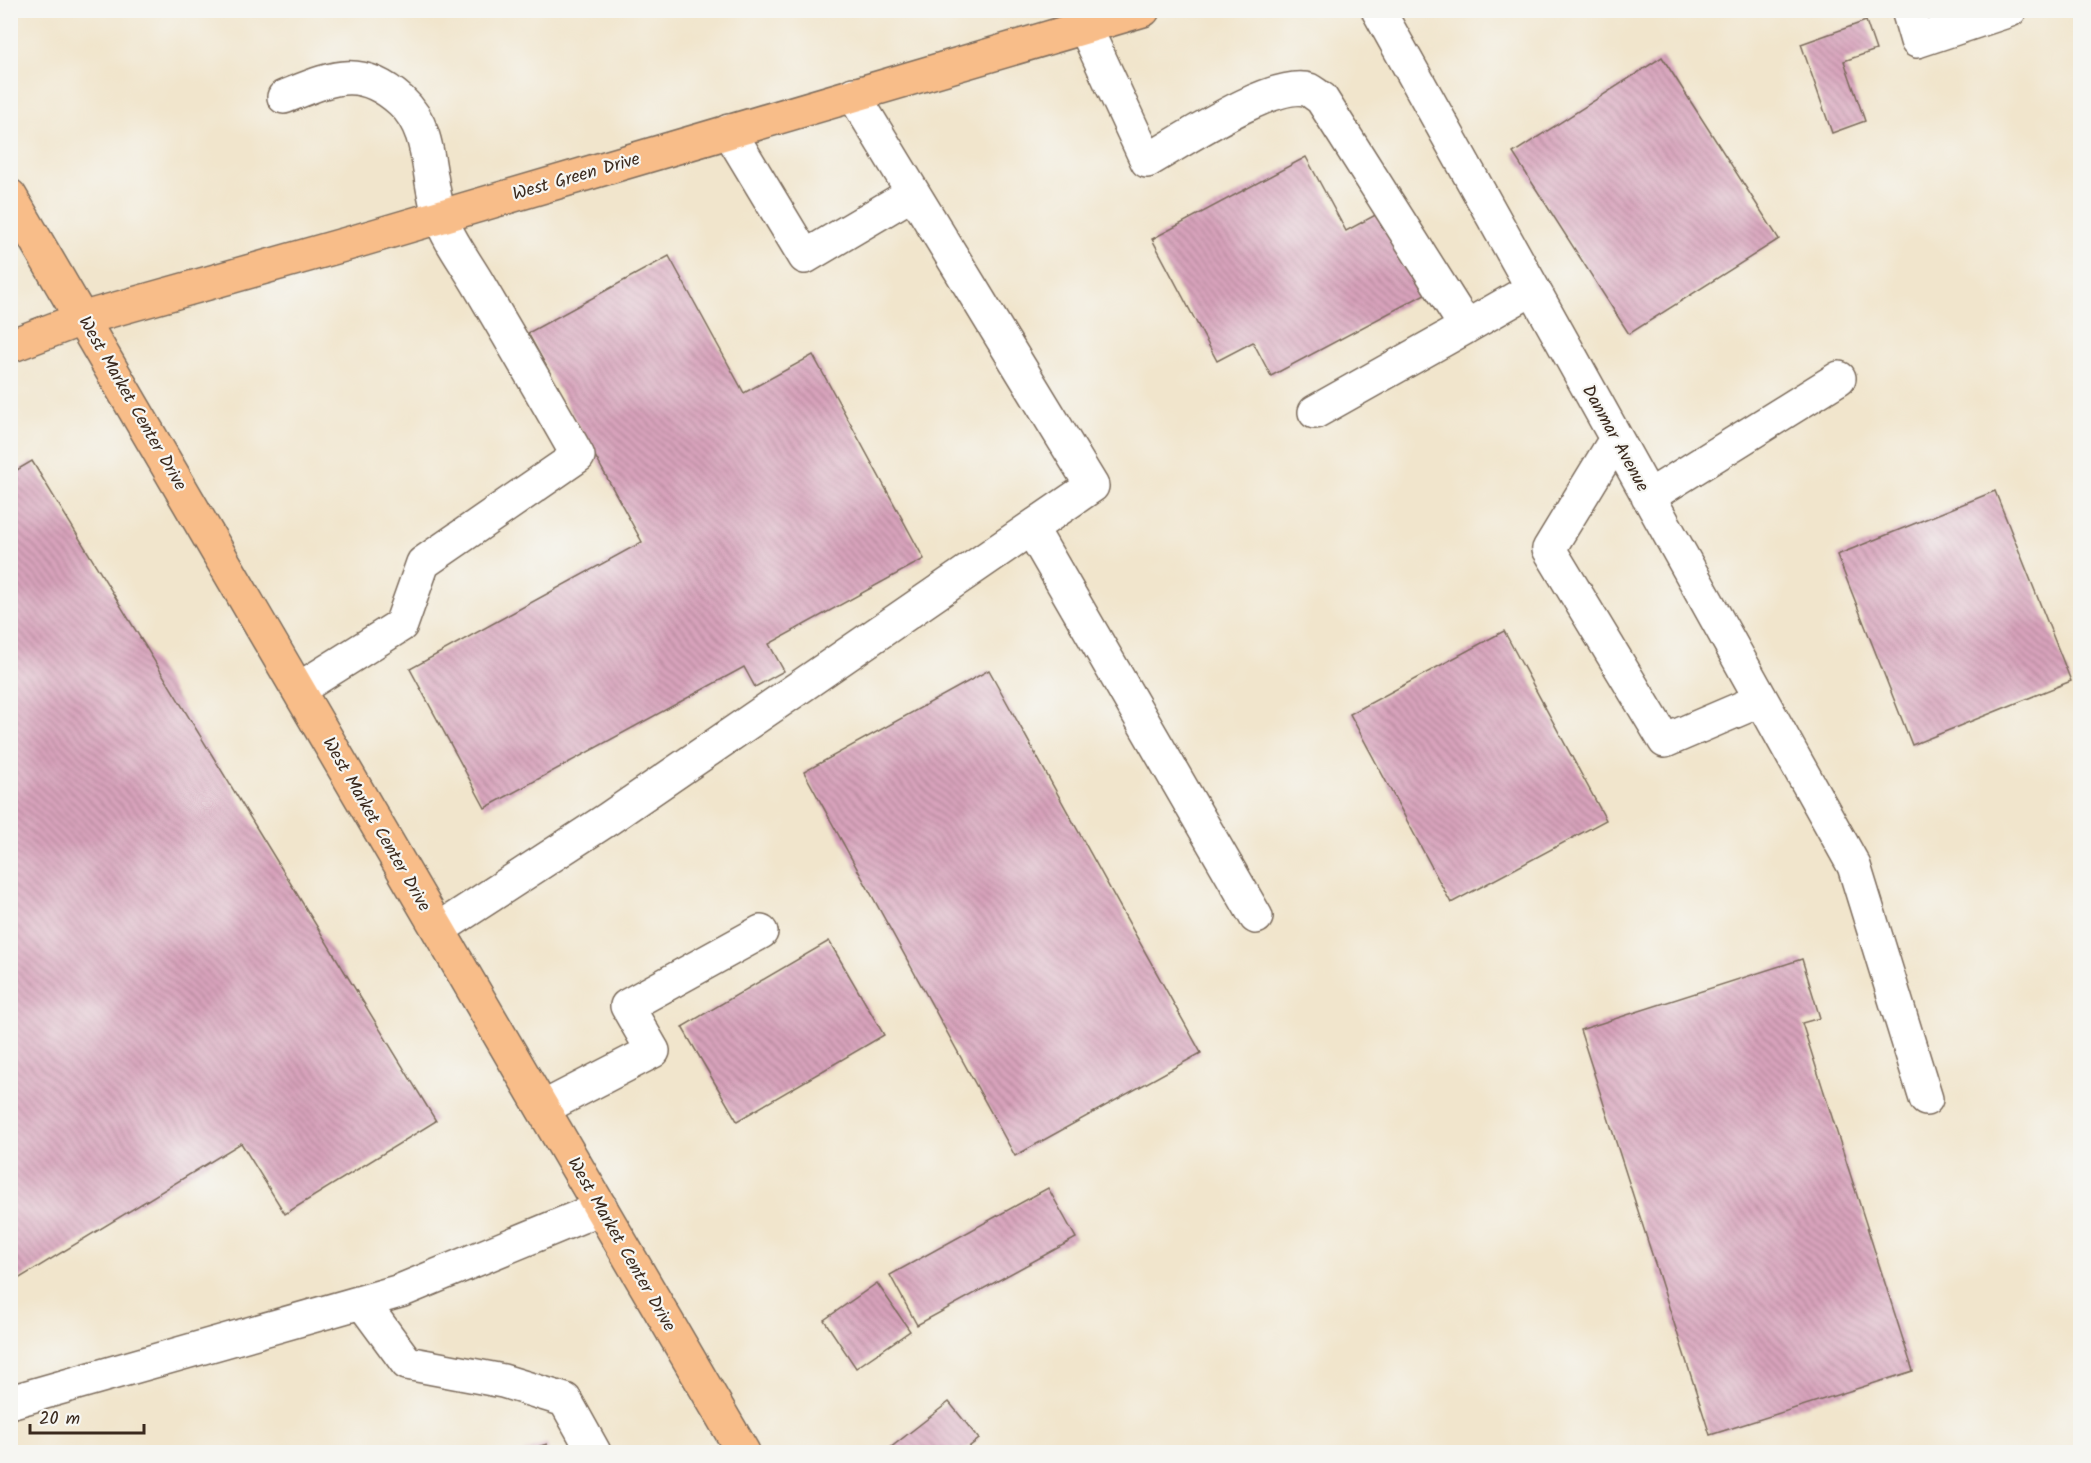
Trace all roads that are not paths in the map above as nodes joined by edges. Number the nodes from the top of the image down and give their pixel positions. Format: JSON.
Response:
{"nodes":[{"id":1,"x":1143,"y":10,"type":"edge"},
{"id":2,"x":1378,"y":10,"type":"edge"},
{"id":3,"x":1908,"y":10,"type":"edge"},
{"id":4,"x":2010,"y":10,"type":"edge"},
{"id":5,"x":1085,"y":27,"type":"junction"},
{"id":6,"x":853,"y":94,"type":"junction"},
{"id":7,"x":284,"y":97,"type":"dead end"},
{"id":8,"x":729,"y":130,"type":"junction"},
{"id":9,"x":913,"y":193,"type":"junction"},
{"id":10,"x":10,"y":196,"type":"edge"},
{"id":11,"x":440,"y":216,"type":"junction"},
{"id":12,"x":1533,"y":289,"type":"junction"},
{"id":13,"x":84,"y":318,"type":"junction"},
{"id":14,"x":1466,"y":327,"type":"junction"},
{"id":15,"x":10,"y":346,"type":"edge"},
{"id":16,"x":1839,"y":378,"type":"dead end"},
{"id":17,"x":1315,"y":412,"type":"dead end"},
{"id":18,"x":1617,"y":439,"type":"junction"},
{"id":19,"x":1648,"y":497,"type":"junction"},
{"id":20,"x":1031,"y":528,"type":"junction"},
{"id":21,"x":299,"y":689,"type":"junction"},
{"id":22,"x":1761,"y":700,"type":"junction"},
{"id":23,"x":1256,"y":917,"type":"dead end"},
{"id":24,"x":438,"y":928,"type":"junction"},
{"id":25,"x":761,"y":932,"type":"dead end"},
{"id":26,"x":1926,"y":1099,"type":"dead end"},
{"id":27,"x":543,"y":1108,"type":"junction"},
{"id":28,"x":601,"y":1208,"type":"junction"},
{"id":29,"x":362,"y":1302,"type":"junction"},
{"id":30,"x":13,"y":1397,"type":"edge"},
{"id":31,"x":594,"y":1452,"type":"edge"},
{"id":32,"x":743,"y":1452,"type":"edge"}],
"edges":[{"from":1,"to":5,"type":"main road","name":"West Green Drive"},
{"from":2,"to":12,"type":"street","name":"Danmar Avenue"},
{"from":3,"to":4,"type":"street"},
{"from":5,"to":6,"type":"main road","name":"West Green Drive"},
{"from":5,"to":14,"type":"street"},
{"from":6,"to":8,"type":"main road","name":"West Green Drive"},
{"from":6,"to":9,"type":"street"},
{"from":7,"to":11,"type":"street"},
{"from":8,"to":9,"type":"street"},
{"from":8,"to":11,"type":"main road","name":"West Green Drive"},
{"from":9,"to":20,"type":"street"},
{"from":10,"to":13,"type":"main road","name":"West Market Center Drive"},
{"from":11,"to":13,"type":"main road","name":"West Green Drive"},
{"from":11,"to":21,"type":"street"},
{"from":12,"to":14,"type":"street"},
{"from":12,"to":18,"type":"street","name":"Danmar Avenue"},
{"from":13,"to":15,"type":"main road","name":"West Green Drive"},
{"from":13,"to":21,"type":"main road","name":"West Market Center Drive"},
{"from":14,"to":17,"type":"street"},
{"from":16,"to":19,"type":"street"},
{"from":18,"to":19,"type":"street","name":"Danmar Avenue"},
{"from":18,"to":22,"type":"street"},
{"from":19,"to":22,"type":"street","name":"Danmar Avenue"},
{"from":20,"to":23,"type":"street"},
{"from":20,"to":24,"type":"street"},
{"from":21,"to":24,"type":"main road","name":"West Market Center Drive"},
{"from":22,"to":26,"type":"street","name":"Danmar Avenue"},
{"from":24,"to":27,"type":"main road","name":"West Market Center Drive"},
{"from":25,"to":27,"type":"street"},
{"from":27,"to":28,"type":"main road","name":"West Market Center Drive"},
{"from":28,"to":29,"type":"street"},
{"from":28,"to":32,"type":"main road","name":"West Market Center Drive"},
{"from":29,"to":30,"type":"street"},
{"from":29,"to":31,"type":"street"}]}
